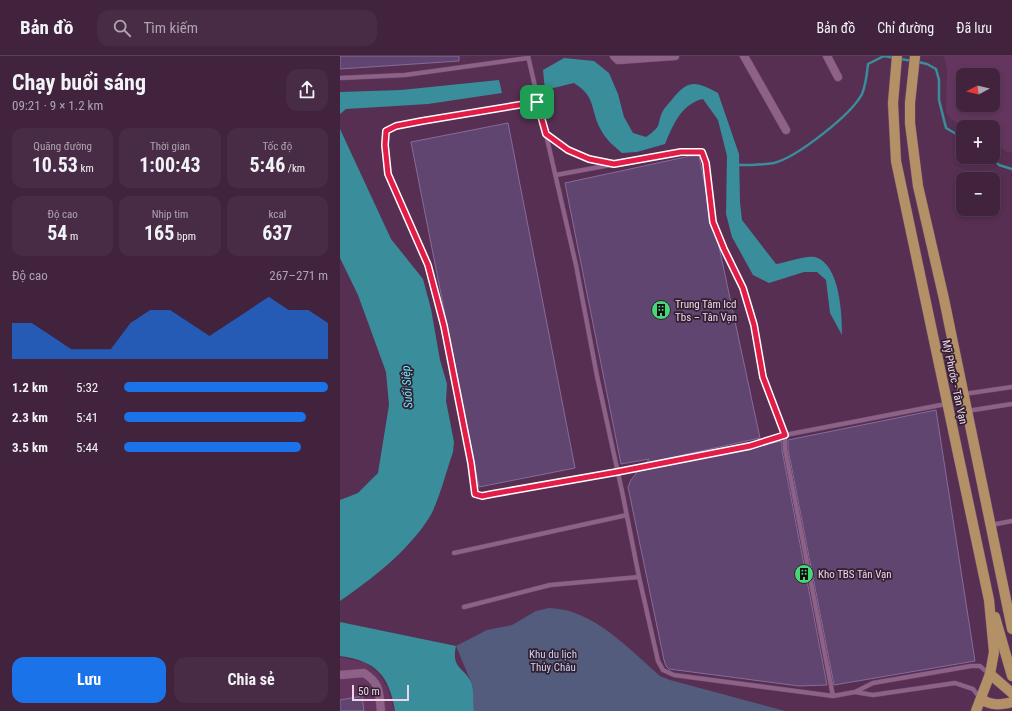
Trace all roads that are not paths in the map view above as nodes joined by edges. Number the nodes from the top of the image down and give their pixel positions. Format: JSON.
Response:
{"nodes":[{"id":1,"x":614,"y":56,"type":"edge"},
{"id":2,"x":675,"y":56,"type":"edge"},
{"id":3,"x":744,"y":56,"type":"edge"},
{"id":4,"x":827,"y":56,"type":"edge"},
{"id":5,"x":897,"y":56,"type":"edge"},
{"id":6,"x":915,"y":56,"type":"edge"},
{"id":7,"x":528,"y":57,"type":"edge"},
{"id":8,"x":630,"y":58,"type":"edge"},
{"id":9,"x":838,"y":77,"type":"dead end"},
{"id":10,"x":340,"y":78,"type":"edge"},
{"id":11,"x":537,"y":102,"type":"junction"},
{"id":12,"x":786,"y":130,"type":"dead end"},
{"id":13,"x":546,"y":134,"type":"junction"},
{"id":14,"x":614,"y":164,"type":"junction"},
{"id":15,"x":556,"y":175,"type":"junction"},
{"id":16,"x":1012,"y":387,"type":"edge"},
{"id":17,"x":963,"y":394,"type":"junction"},
{"id":18,"x":948,"y":403,"type":"junction"},
{"id":19,"x":1012,"y":404,"type":"edge"},
{"id":20,"x":967,"y":411,"type":"junction"},
{"id":21,"x":785,"y":435,"type":"junction"},
{"id":22,"x":617,"y":472,"type":"junction"},
{"id":23,"x":627,"y":515,"type":"junction"},
{"id":24,"x":1012,"y":521,"type":"edge"},
{"id":25,"x":990,"y":525,"type":"junction"},
{"id":26,"x":454,"y":553,"type":"dead end"},
{"id":27,"x":639,"y":577,"type":"junction"},
{"id":28,"x":989,"y":600,"type":"junction"},
{"id":29,"x":464,"y":607,"type":"dead end"},
{"id":30,"x":1012,"y":629,"type":"edge"},
{"id":31,"x":1000,"y":634,"type":"junction"},
{"id":32,"x":990,"y":674,"type":"junction"},
{"id":33,"x":340,"y":675,"type":"edge"},
{"id":34,"x":1012,"y":676,"type":"edge"},
{"id":35,"x":1012,"y":686,"type":"edge"},
{"id":36,"x":855,"y":692,"type":"junction"},
{"id":37,"x":1012,"y":693,"type":"edge"},
{"id":38,"x":833,"y":696,"type":"junction"},
{"id":39,"x":981,"y":699,"type":"junction"},
{"id":40,"x":1012,"y":702,"type":"edge"},
{"id":41,"x":381,"y":711,"type":"edge"},
{"id":42,"x":976,"y":711,"type":"edge"}],
"edges":[{"from":1,"to":8,"type":"street"},
{"from":2,"to":8,"type":"street"},
{"from":3,"to":12,"type":"street"},
{"from":4,"to":9,"type":"street"},
{"from":5,"to":18,"type":"main road","name":"Mỹ Phước - Tân Vạn"},
{"from":6,"to":17,"type":"main road","name":"Mỹ Phước - Tân Vạn"},
{"from":7,"to":10,"type":"lane"},
{"from":7,"to":11,"type":"lane"},
{"from":11,"to":13,"type":"lane"},
{"from":11,"to":22,"type":"lane"},
{"from":13,"to":14,"type":"lane"},
{"from":13,"to":15,"type":"lane"},
{"from":14,"to":15,"type":"lane"},
{"from":14,"to":21,"type":"lane"},
{"from":15,"to":22,"type":"lane"},
{"from":16,"to":17,"type":"lane"},
{"from":17,"to":20,"type":"main road","name":"Mỹ Phước - Tân Vạn"},
{"from":18,"to":21,"type":"lane"},
{"from":18,"to":28,"type":"main road","name":"Mỹ Phước - Tân Vạn"},
{"from":19,"to":20,"type":"lane"},
{"from":20,"to":25,"type":"main road","name":"Mỹ Phước - Tân Vạn"},
{"from":21,"to":22,"type":"lane"},
{"from":21,"to":38,"type":"lane"},
{"from":22,"to":23,"type":"lane"},
{"from":23,"to":26,"type":"lane"},
{"from":23,"to":27,"type":"lane"},
{"from":24,"to":25,"type":"lane"},
{"from":25,"to":30,"type":"main road","name":"Mỹ Phước - Tân Vạn"},
{"from":27,"to":29,"type":"lane"},
{"from":27,"to":38,"type":"lane"},
{"from":28,"to":31,"type":"main road"},
{"from":28,"to":32,"type":"main road","name":"Mỹ Phước - Tân Vạn"},
{"from":31,"to":34,"type":"main road"},
{"from":31,"to":35,"type":"main road"},
{"from":32,"to":36,"type":"lane"},
{"from":32,"to":37,"type":"main road"},
{"from":32,"to":39,"type":"main road","name":"Mỹ Phước - Tân Vạn"},
{"from":33,"to":41,"type":"street"},
{"from":36,"to":38,"type":"lane"},
{"from":36,"to":39,"type":"lane"},
{"from":39,"to":40,"type":"main road"},
{"from":39,"to":42,"type":"main road","name":"Mỹ Phước - Tân Vạn"}]}
